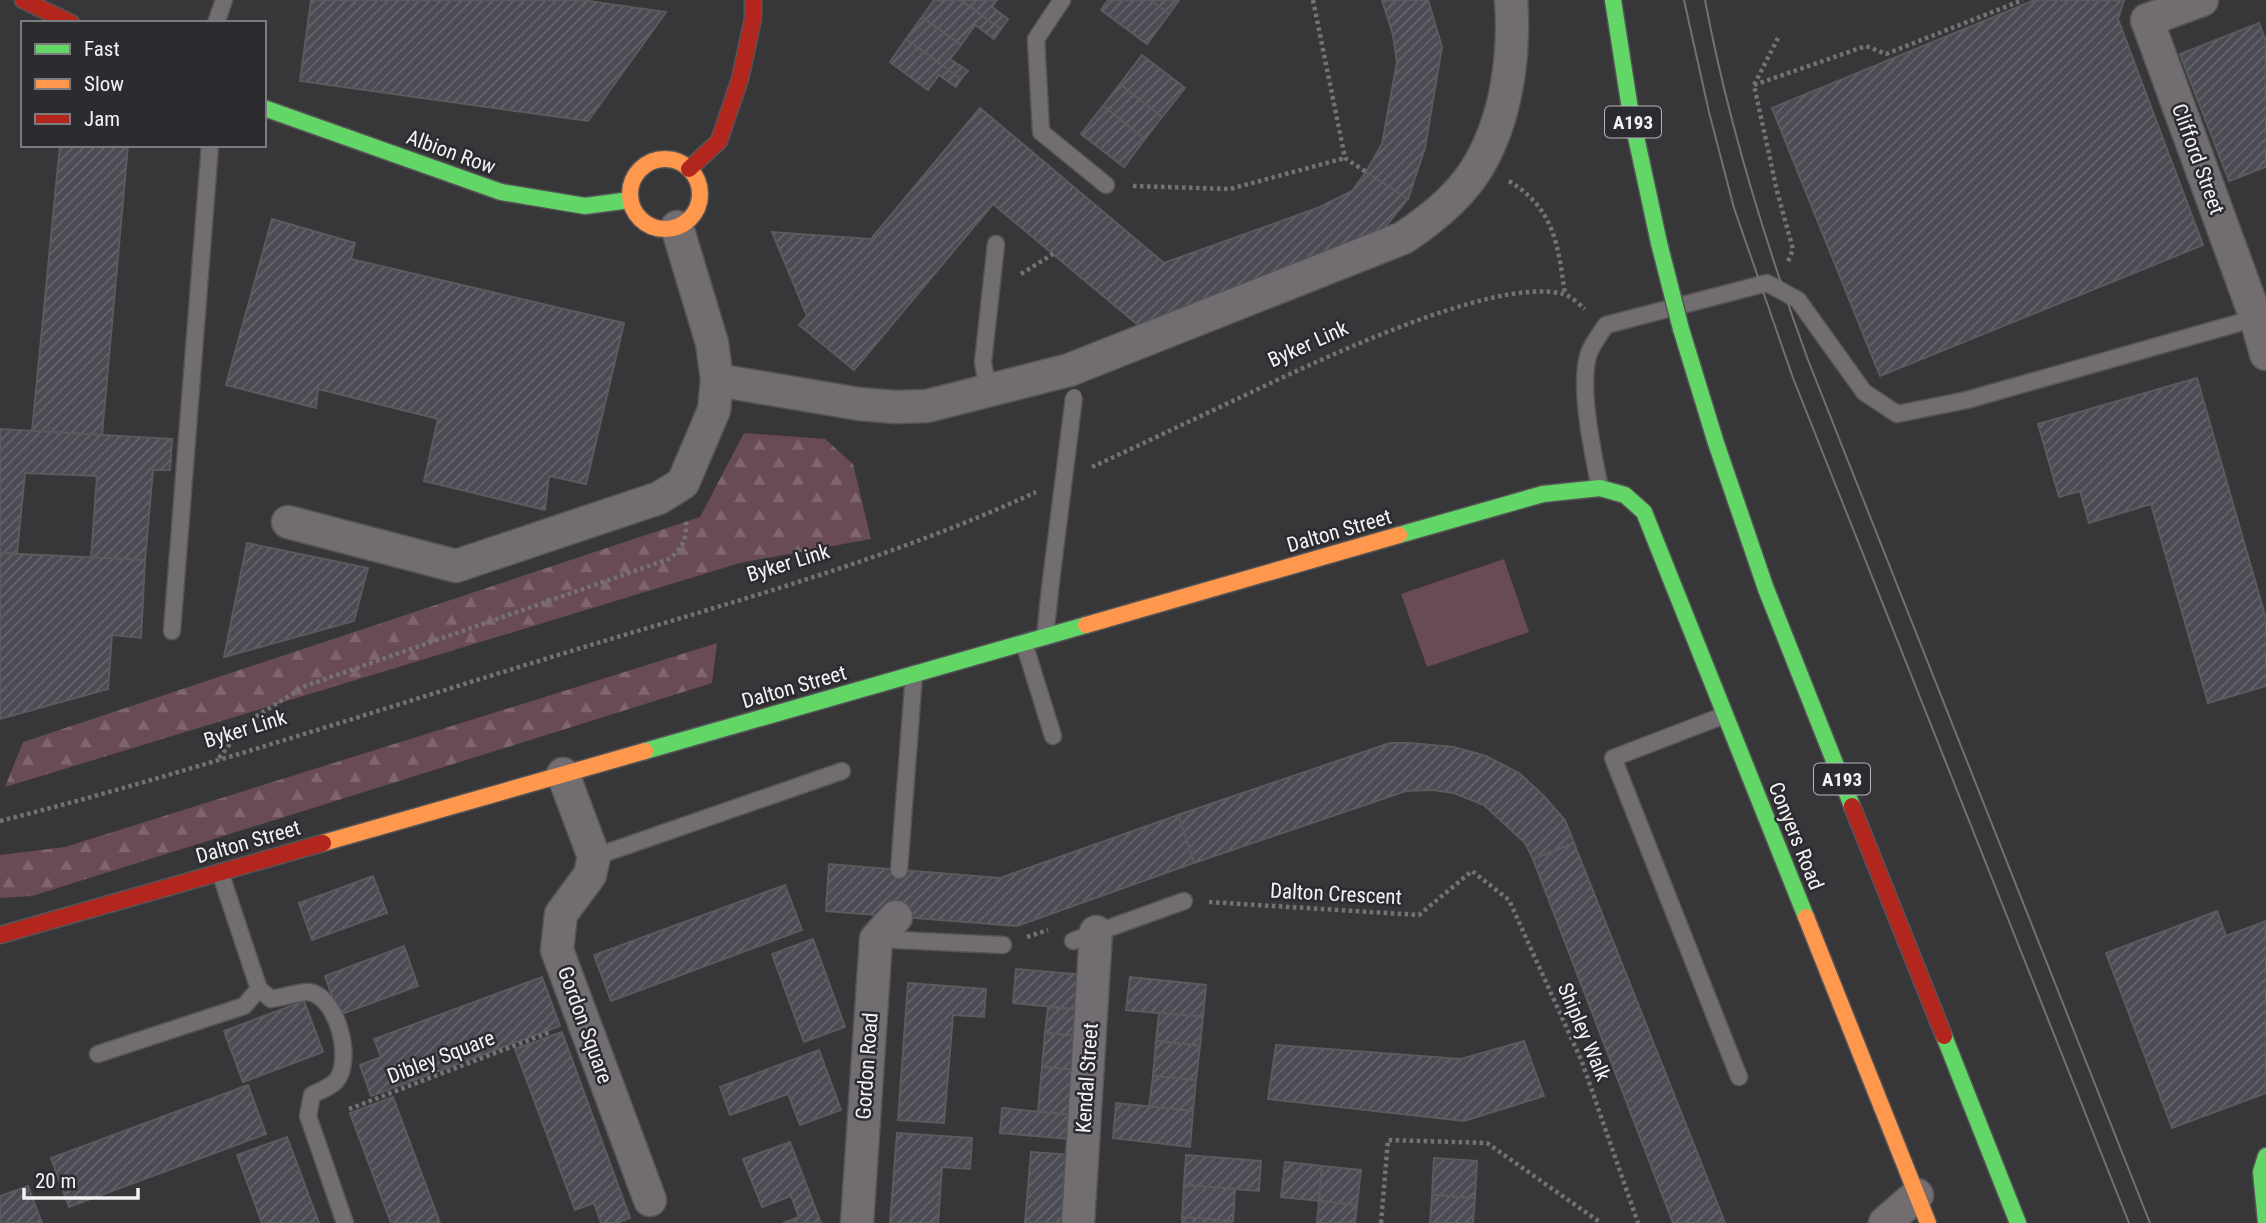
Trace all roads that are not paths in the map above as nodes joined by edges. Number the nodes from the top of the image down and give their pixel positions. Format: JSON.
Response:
{"nodes":[{"id":1,"x":23,"y":0,"type":"edge"},
{"id":2,"x":223,"y":0,"type":"edge"},
{"id":3,"x":753,"y":0,"type":"edge"},
{"id":4,"x":1062,"y":0,"type":"edge"},
{"id":5,"x":1511,"y":0,"type":"edge"},
{"id":6,"x":1613,"y":0,"type":"edge"},
{"id":7,"x":2202,"y":0,"type":"edge"},
{"id":8,"x":67,"y":21,"type":"edge"},
{"id":9,"x":217,"y":21,"type":"edge"},
{"id":10,"x":266,"y":109,"type":"edge"},
{"id":11,"x":210,"y":147,"type":"edge"},
{"id":12,"x":689,"y":169,"type":"junction"},
{"id":13,"x":1106,"y":185,"type":"road end"},
{"id":14,"x":631,"y":200,"type":"junction"},
{"id":15,"x":677,"y":227,"type":"junction"},
{"id":16,"x":996,"y":244,"type":"dead end"},
{"id":17,"x":2258,"y":311,"type":"edge"},
{"id":18,"x":2266,"y":354,"type":"edge"},
{"id":19,"x":717,"y":380,"type":"junction"},
{"id":20,"x":1071,"y":384,"type":"junction"},
{"id":21,"x":988,"y":391,"type":"junction"},
{"id":22,"x":1600,"y":488,"type":"junction"},
{"id":23,"x":288,"y":522,"type":"dead end"},
{"id":24,"x":172,"y":631,"type":"dead end"},
{"id":25,"x":1045,"y":636,"type":"junction"},
{"id":26,"x":1024,"y":643,"type":"junction"},
{"id":27,"x":914,"y":674,"type":"junction"},
{"id":28,"x":1726,"y":715,"type":"junction"},
{"id":29,"x":1053,"y":736,"type":"dead end"},
{"id":30,"x":842,"y":771,"type":"dead end"},
{"id":31,"x":563,"y":774,"type":"junction"},
{"id":32,"x":594,"y":857,"type":"junction"},
{"id":33,"x":899,"y":870,"type":"dead end"},
{"id":34,"x":220,"y":872,"type":"junction"},
{"id":35,"x":1184,"y":901,"type":"road end"},
{"id":36,"x":886,"y":928,"type":"joint"},
{"id":37,"x":0,"y":935,"type":"edge"},
{"id":38,"x":1085,"y":937,"type":"joint"},
{"id":39,"x":1003,"y":945,"type":"road end"},
{"id":40,"x":259,"y":989,"type":"junction"},
{"id":41,"x":98,"y":1054,"type":"dead end"},
{"id":42,"x":1739,"y":1077,"type":"dead end"},
{"id":43,"x":2266,"y":1156,"type":"edge"},
{"id":44,"x":650,"y":1200,"type":"dead end"},
{"id":45,"x":1923,"y":1209,"type":"edge"},
{"id":46,"x":2266,"y":1222,"type":"edge"},
{"id":47,"x":345,"y":1223,"type":"edge"},
{"id":48,"x":857,"y":1223,"type":"edge"},
{"id":49,"x":1078,"y":1223,"type":"edge"},
{"id":50,"x":1885,"y":1223,"type":"edge"},
{"id":51,"x":2018,"y":1223,"type":"edge"}],
"edges":[{"from":1,"to":8,"type":"street"},
{"from":2,"to":9,"type":"lane"},
{"from":3,"to":12,"type":"street"},
{"from":4,"to":13,"type":"lane"},
{"from":5,"to":20,"type":"street"},
{"from":6,"to":51,"type":"street","number":"A193","bridge":true},
{"from":7,"to":17,"type":"street","name":"Clifford Street"},
{"from":10,"to":14,"type":"street","name":"Albion Row"},
{"from":11,"to":24,"type":"lane"},
{"from":12,"to":14,"type":"street"},
{"from":12,"to":15,"type":"street"},
{"from":14,"to":15,"type":"street"},
{"from":15,"to":19,"type":"street"},
{"from":16,"to":21,"type":"lane"},
{"from":17,"to":18,"type":"street","name":"Clifford Street"},
{"from":17,"to":22,"type":"lane"},
{"from":19,"to":21,"type":"street"},
{"from":19,"to":23,"type":"street"},
{"from":20,"to":21,"type":"street"},
{"from":20,"to":25,"type":"lane","bridge":true},
{"from":22,"to":25,"type":"street","name":"Dalton Street"},
{"from":22,"to":28,"type":"street","name":"Conyers Road"},
{"from":25,"to":26,"type":"street","name":"Dalton Street"},
{"from":26,"to":27,"type":"street","name":"Dalton Street"},
{"from":26,"to":29,"type":"lane"},
{"from":27,"to":31,"type":"street","name":"Dalton Street"},
{"from":27,"to":33,"type":"lane"},
{"from":28,"to":42,"type":"lane"},
{"from":28,"to":45,"type":"street","name":"Conyers Road"},
{"from":30,"to":32,"type":"lane"},
{"from":31,"to":32,"type":"street"},
{"from":31,"to":34,"type":"street","name":"Dalton Street"},
{"from":32,"to":44,"type":"street","name":"Gordon Square"},
{"from":34,"to":37,"type":"street","name":"Dalton Street"},
{"from":34,"to":40,"type":"lane"},
{"from":35,"to":38,"type":"lane"},
{"from":36,"to":39,"type":"lane"},
{"from":36,"to":48,"type":"street","name":"Gordon Road"},
{"from":38,"to":49,"type":"street","name":"Kendal Street"},
{"from":40,"to":41,"type":"lane"},
{"from":40,"to":47,"type":"lane"},
{"from":43,"to":46,"type":"street"},
{"from":45,"to":50,"type":"street"}]}
